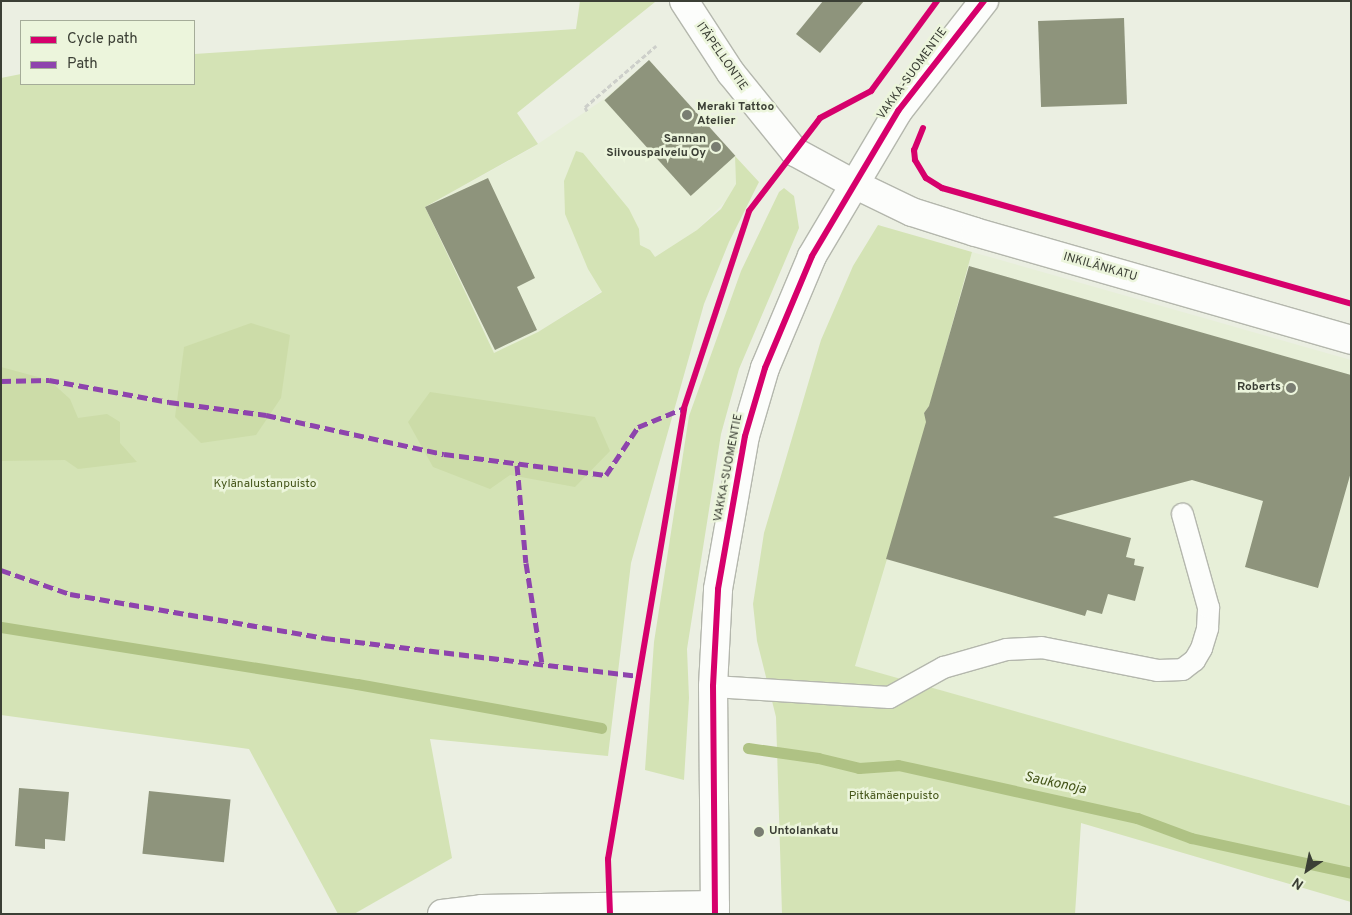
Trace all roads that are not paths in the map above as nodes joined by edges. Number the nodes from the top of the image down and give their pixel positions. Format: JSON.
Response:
{"nodes":[{"id":1,"x":684,"y":1,"type":"edge"},
{"id":2,"x":984,"y":1,"type":"edge"},
{"id":3,"x":854,"y":184,"type":"junction"},
{"id":4,"x":1351,"y":340,"type":"edge"},
{"id":5,"x":1182,"y":514,"type":"dead end"},
{"id":6,"x":714,"y":686,"type":"junction"},
{"id":7,"x":715,"y":909,"type":"edge"},
{"id":8,"x":442,"y":914,"type":"edge"}],
"edges":[{"from":1,"to":3,"type":"street","name":"ITÄPELLONTIE"},
{"from":2,"to":3,"type":"street","name":"VAKKA-SUOMENTIE"},
{"from":3,"to":4,"type":"street","name":"INKILÄNKATU"},
{"from":3,"to":6,"type":"street","name":"VAKKA-SUOMENTIE"},
{"from":5,"to":6,"type":"lane"},
{"from":6,"to":7,"type":"street","name":"VAKKA-SUOMENTIE"},
{"from":7,"to":8,"type":"street"}]}
